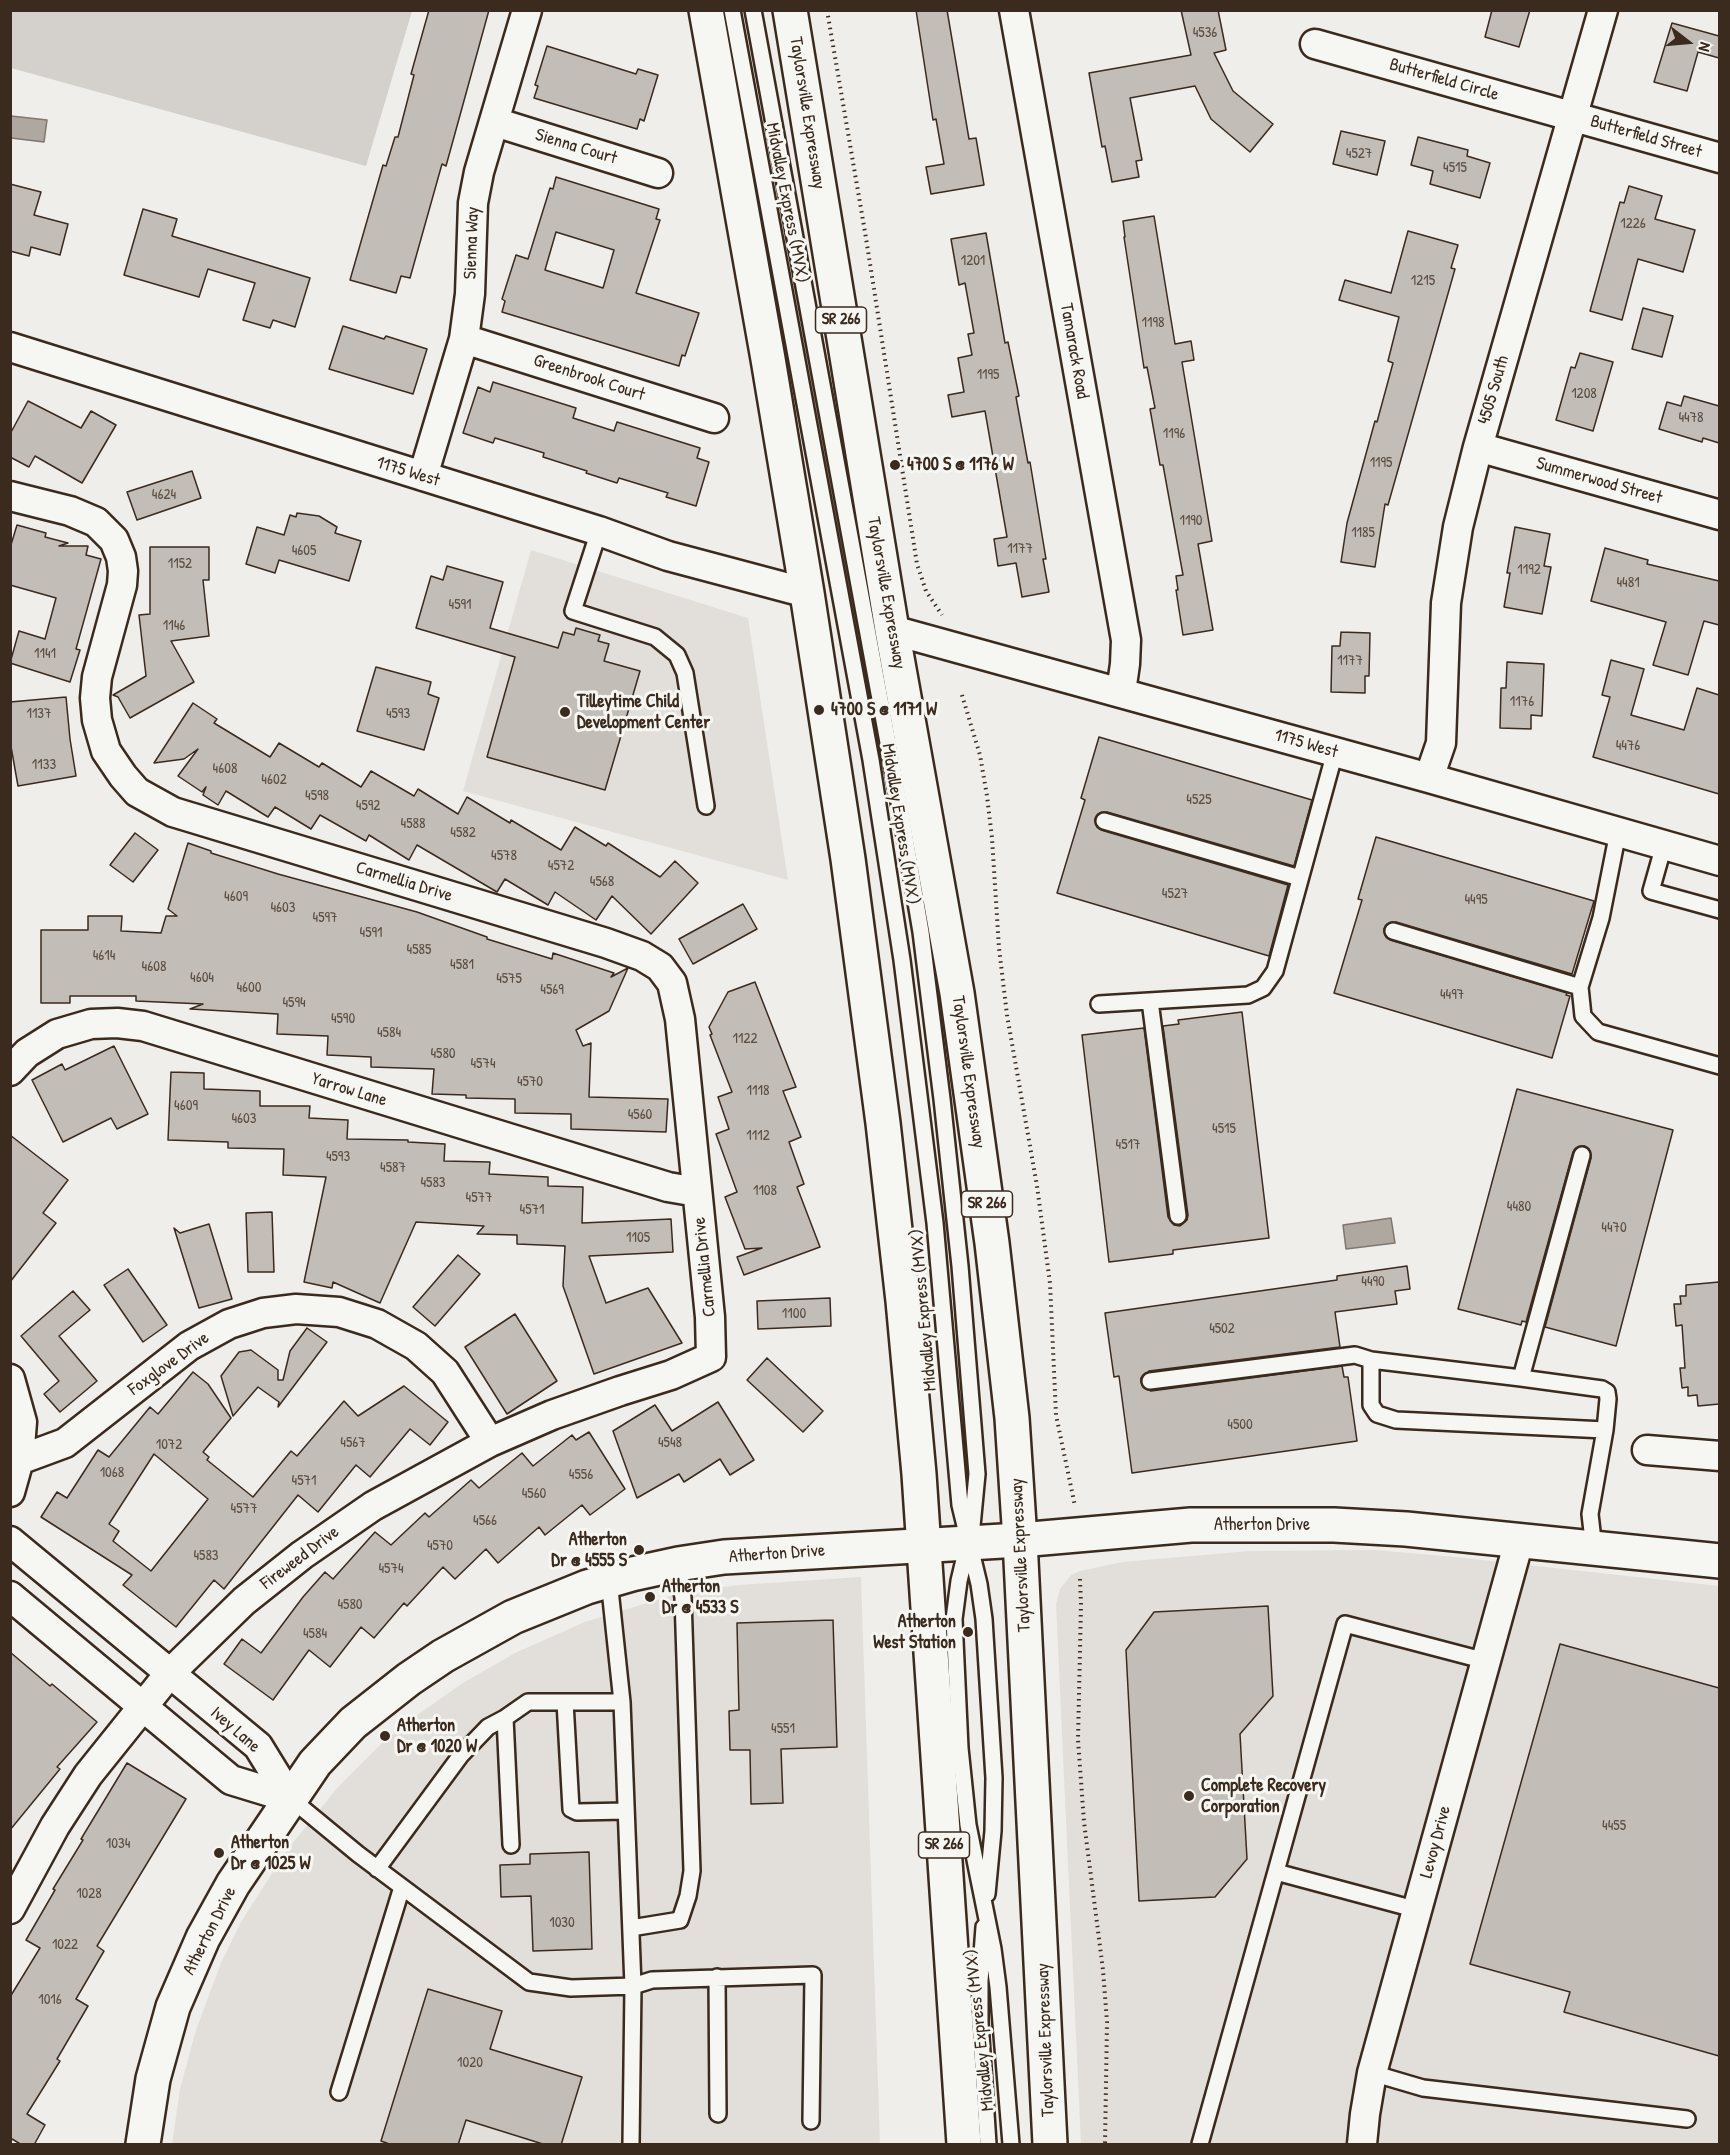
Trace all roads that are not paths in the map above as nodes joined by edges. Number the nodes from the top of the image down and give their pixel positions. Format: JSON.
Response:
{"nodes":[{"id":1,"x":527,"y":10,"type":"edge"},
{"id":2,"x":706,"y":10,"type":"edge"},
{"id":3,"x":732,"y":10,"type":"edge"},
{"id":4,"x":753,"y":10,"type":"edge"},
{"id":5,"x":790,"y":10,"type":"edge"},
{"id":6,"x":1014,"y":10,"type":"edge"},
{"id":7,"x":1603,"y":10,"type":"edge"},
{"id":8,"x":1315,"y":44,"type":"dead end"},
{"id":9,"x":1572,"y":116,"type":"junction"},
{"id":10,"x":495,"y":122,"type":"junction"},
{"id":11,"x":1719,"y":158,"type":"edge"},
{"id":12,"x":658,"y":173,"type":"dead end"},
{"id":13,"x":464,"y":339,"type":"junction"},
{"id":14,"x":10,"y":347,"type":"edge"},
{"id":15,"x":714,"y":418,"type":"dead end"},
{"id":16,"x":1478,"y":447,"type":"junction"},
{"id":17,"x":423,"y":476,"type":"junction"},
{"id":18,"x":10,"y":496,"type":"edge"},
{"id":19,"x":1719,"y":515,"type":"edge"},
{"id":20,"x":599,"y":531,"type":"junction"},
{"id":21,"x":807,"y":593,"type":"junction"},
{"id":22,"x":892,"y":630,"type":"junction"},
{"id":23,"x":1121,"y":692,"type":"junction"},
{"id":24,"x":1335,"y":752,"type":"junction"},
{"id":25,"x":1429,"y":778,"type":"junction"},
{"id":26,"x":706,"y":806,"type":"dead end"},
{"id":27,"x":1104,"y":821,"type":"dead end"},
{"id":28,"x":1618,"y":832,"type":"junction"},
{"id":29,"x":1664,"y":845,"type":"junction"},
{"id":30,"x":1719,"y":861,"type":"edge"},
{"id":31,"x":1300,"y":878,"type":"junction"},
{"id":32,"x":1719,"y":910,"type":"edge"},
{"id":33,"x":1393,"y":931,"type":"dead end"},
{"id":34,"x":1580,"y":987,"type":"junction"},
{"id":35,"x":1150,"y":1001,"type":"junction"},
{"id":36,"x":1099,"y":1004,"type":"dead end"},
{"id":37,"x":1719,"y":1066,"type":"edge"},
{"id":38,"x":10,"y":1071,"type":"edge"},
{"id":39,"x":1582,"y":1155,"type":"dead end"},
{"id":40,"x":697,"y":1192,"type":"junction"},
{"id":41,"x":1178,"y":1216,"type":"dead end"},
{"id":42,"x":711,"y":1357,"type":"joint"},
{"id":43,"x":1371,"y":1359,"type":"junction"},
{"id":44,"x":1521,"y":1378,"type":"junction"},
{"id":45,"x":10,"y":1379,"type":"edge"},
{"id":46,"x":1150,"y":1380,"type":"dead end"},
{"id":47,"x":1605,"y":1431,"type":"junction"},
{"id":48,"x":490,"y":1442,"type":"junction"},
{"id":49,"x":1647,"y":1450,"type":"dead end"},
{"id":50,"x":1719,"y":1456,"type":"edge"},
{"id":51,"x":20,"y":1460,"type":"junction"},
{"id":52,"x":10,"y":1492,"type":"edge"},
{"id":53,"x":1020,"y":1540,"type":"junction"},
{"id":54,"x":10,"y":1541,"type":"edge"},
{"id":55,"x":1519,"y":1541,"type":"junction"},
{"id":56,"x":968,"y":1543,"type":"junction"},
{"id":57,"x":923,"y":1545,"type":"junction"},
{"id":58,"x":1594,"y":1549,"type":"junction"},
{"id":59,"x":1719,"y":1561,"type":"edge"},
{"id":60,"x":678,"y":1563,"type":"junction"},
{"id":61,"x":609,"y":1580,"type":"junction"},
{"id":62,"x":10,"y":1596,"type":"edge"},
{"id":63,"x":1486,"y":1661,"type":"junction"},
{"id":64,"x":169,"y":1674,"type":"junction"},
{"id":65,"x":565,"y":1702,"type":"junction"},
{"id":66,"x":622,"y":1702,"type":"junction"},
{"id":67,"x":142,"y":1707,"type":"junction"},
{"id":68,"x":505,"y":1718,"type":"junction"},
{"id":69,"x":290,"y":1798,"type":"junction"},
{"id":70,"x":626,"y":1811,"type":"junction"},
{"id":71,"x":511,"y":1845,"type":"dead end"},
{"id":72,"x":377,"y":1869,"type":"junction"},
{"id":73,"x":1276,"y":1872,"type":"junction"},
{"id":74,"x":402,"y":1887,"type":"junction"},
{"id":75,"x":10,"y":1909,"type":"edge"},
{"id":76,"x":1418,"y":1910,"type":"junction"},
{"id":77,"x":986,"y":1911,"type":"junction"},
{"id":78,"x":631,"y":1928,"type":"junction"},
{"id":79,"x":717,"y":1977,"type":"junction"},
{"id":80,"x":633,"y":1986,"type":"junction"},
{"id":81,"x":1372,"y":2073,"type":"junction"},
{"id":82,"x":339,"y":2092,"type":"dead end"},
{"id":83,"x":718,"y":2114,"type":"dead end"},
{"id":84,"x":1687,"y":2119,"type":"dead end"},
{"id":85,"x":811,"y":2121,"type":"dead end"},
{"id":86,"x":143,"y":2145,"type":"edge"},
{"id":87,"x":632,"y":2145,"type":"edge"},
{"id":88,"x":964,"y":2145,"type":"edge"},
{"id":89,"x":988,"y":2145,"type":"edge"},
{"id":90,"x":1011,"y":2145,"type":"edge"},
{"id":91,"x":1050,"y":2145,"type":"edge"},
{"id":92,"x":1200,"y":2145,"type":"edge"},
{"id":93,"x":1362,"y":2145,"type":"edge"}],
"edges":[{"from":1,"to":10,"type":"street","name":"Sienna Way"},
{"from":2,"to":21,"type":"main road","number":"SR 266"},
{"from":3,"to":56,"type":"lane","name":"Midvalley Express (MVX)"},
{"from":4,"to":56,"type":"lane","name":"Midvalley Express (MVX)"},
{"from":5,"to":22,"type":"main road","name":"Taylorsville Expressway","number":"SR 266"},
{"from":6,"to":23,"type":"street","name":"Tamarack Road"},
{"from":7,"to":9,"type":"street","name":"4505 South"},
{"from":8,"to":9,"type":"street","name":"Butterfield Circle"},
{"from":9,"to":11,"type":"street","name":"Butterfield Street"},
{"from":9,"to":16,"type":"street","name":"4505 South"},
{"from":10,"to":12,"type":"street","name":"Sienna Court"},
{"from":10,"to":13,"type":"street","name":"Sienna Way"},
{"from":13,"to":15,"type":"street","name":"Greenbrook Court"},
{"from":13,"to":17,"type":"street","name":"Sienna Way"},
{"from":14,"to":17,"type":"street","name":"1175 West"},
{"from":16,"to":19,"type":"street","name":"Summerwood Street"},
{"from":16,"to":25,"type":"street","name":"4505 South"},
{"from":17,"to":20,"type":"street","name":"1175 West"},
{"from":18,"to":40,"type":"street","name":"Carmellia Drive"},
{"from":20,"to":21,"type":"street","name":"1175 West"},
{"from":20,"to":26,"type":"lane"},
{"from":21,"to":57,"type":"main road","number":"SR 266"},
{"from":22,"to":23,"type":"street","name":"1175 West"},
{"from":22,"to":53,"type":"main road","name":"Taylorsville Expressway","number":"SR 266"},
{"from":23,"to":24,"type":"street","name":"1175 West"},
{"from":24,"to":25,"type":"street","name":"1175 West"},
{"from":24,"to":31,"type":"lane"},
{"from":25,"to":28,"type":"street","name":"1175 West"},
{"from":27,"to":31,"type":"lane"},
{"from":28,"to":29,"type":"street","name":"1175 West"},
{"from":28,"to":34,"type":"lane"},
{"from":29,"to":30,"type":"street","name":"1175 West"},
{"from":29,"to":32,"type":"lane"},
{"from":31,"to":35,"type":"lane"},
{"from":33,"to":34,"type":"lane"},
{"from":34,"to":37,"type":"lane"},
{"from":35,"to":36,"type":"lane"},
{"from":35,"to":41,"type":"lane"},
{"from":38,"to":40,"type":"street","name":"Yarrow Lane"},
{"from":39,"to":44,"type":"lane"},
{"from":40,"to":42,"type":"street","name":"Carmellia Drive"},
{"from":42,"to":48,"type":"street","name":"Fireweed Drive"},
{"from":43,"to":44,"type":"lane"},
{"from":43,"to":46,"type":"lane"},
{"from":43,"to":47,"type":"lane"},
{"from":44,"to":47,"type":"lane"},
{"from":45,"to":51,"type":"street"},
{"from":47,"to":58,"type":"lane"},
{"from":48,"to":51,"type":"street","name":"Foxglove Drive"},
{"from":48,"to":64,"type":"street","name":"Fireweed Drive"},
{"from":49,"to":50,"type":"street"},
{"from":51,"to":52,"type":"street"},
{"from":53,"to":55,"type":"main road","name":"Atherton Drive"},
{"from":53,"to":56,"type":"main road","name":"Atherton Drive"},
{"from":53,"to":91,"type":"main road","name":"Taylorsville Expressway","number":"SR 266"},
{"from":54,"to":64,"type":"street","name":"Ivey Lane"},
{"from":55,"to":58,"type":"main road","name":"Atherton Drive"},
{"from":55,"to":63,"type":"street","name":"Levoy Drive"},
{"from":56,"to":57,"type":"main road","name":"Atherton Drive"},
{"from":56,"to":77,"type":"lane","name":"Midvalley Express (MVX)"},
{"from":56,"to":77,"type":"lane","name":"Midvalley Express (MVX)"},
{"from":57,"to":60,"type":"main road","name":"Atherton Drive"},
{"from":57,"to":88,"type":"main road","number":"SR 266"},
{"from":58,"to":59,"type":"main road","name":"Atherton Drive"},
{"from":60,"to":61,"type":"main road","name":"Atherton Drive"},
{"from":60,"to":78,"type":"lane"},
{"from":61,"to":66,"type":"lane"},
{"from":61,"to":69,"type":"main road","name":"Atherton Drive"},
{"from":62,"to":67,"type":"street"},
{"from":63,"to":73,"type":"lane"},
{"from":63,"to":76,"type":"street","name":"Levoy Drive"},
{"from":64,"to":67,"type":"street","name":"Fireweed Drive"},
{"from":64,"to":69,"type":"street","name":"Ivey Lane"},
{"from":65,"to":66,"type":"lane"},
{"from":65,"to":68,"type":"lane"},
{"from":65,"to":70,"type":"lane"},
{"from":66,"to":70,"type":"lane"},
{"from":67,"to":69,"type":"street"},
{"from":67,"to":75,"type":"street","name":"Fireweed Drive"},
{"from":68,"to":71,"type":"lane"},
{"from":68,"to":72,"type":"lane"},
{"from":69,"to":72,"type":"lane"},
{"from":69,"to":86,"type":"main road","name":"Atherton Drive"},
{"from":70,"to":78,"type":"lane"},
{"from":72,"to":74,"type":"lane"},
{"from":73,"to":76,"type":"lane"},
{"from":73,"to":92,"type":"lane"},
{"from":74,"to":80,"type":"lane"},
{"from":74,"to":82,"type":"lane"},
{"from":76,"to":81,"type":"street","name":"Levoy Drive"},
{"from":77,"to":89,"type":"lane","name":"Midvalley Express (MVX)"},
{"from":77,"to":90,"type":"lane","name":"Midvalley Express (MVX)"},
{"from":78,"to":80,"type":"lane"},
{"from":79,"to":80,"type":"lane"},
{"from":79,"to":83,"type":"lane"},
{"from":79,"to":85,"type":"lane"},
{"from":80,"to":87,"type":"lane"},
{"from":81,"to":84,"type":"lane"},
{"from":81,"to":93,"type":"street","name":"Levoy Drive"}]}
